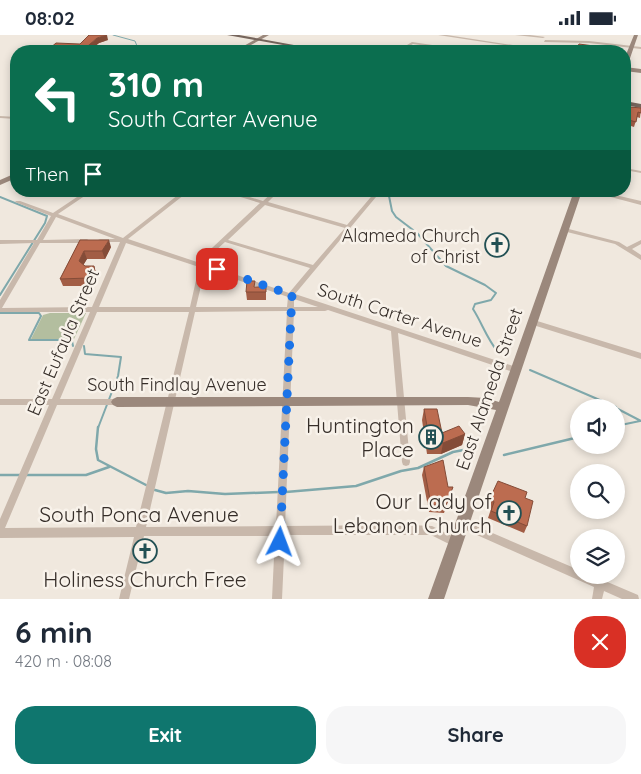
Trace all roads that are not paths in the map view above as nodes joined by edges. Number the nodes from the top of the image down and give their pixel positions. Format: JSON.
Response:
{"nodes":[{"id":1,"x":230,"y":35,"type":"edge"},
{"id":2,"x":267,"y":35,"type":"edge"},
{"id":3,"x":440,"y":35,"type":"edge"},
{"id":4,"x":517,"y":35,"type":"edge"},
{"id":5,"x":636,"y":35,"type":"edge"},
{"id":6,"x":543,"y":37,"type":"edge"},
{"id":7,"x":258,"y":40,"type":"junction"},
{"id":8,"x":248,"y":45,"type":"edge"},
{"id":9,"x":288,"y":45,"type":"edge"},
{"id":10,"x":408,"y":45,"type":"edge"},
{"id":11,"x":425,"y":45,"type":"edge"},
{"id":12,"x":504,"y":45,"type":"edge"},
{"id":13,"x":617,"y":45,"type":"edge"},
{"id":14,"x":632,"y":47,"type":"joint"},
{"id":15,"x":641,"y":48,"type":"edge"},
{"id":16,"x":81,"y":197,"type":"edge"},
{"id":17,"x":179,"y":197,"type":"edge"},
{"id":18,"x":244,"y":197,"type":"edge"},
{"id":19,"x":270,"y":197,"type":"edge"},
{"id":20,"x":374,"y":197,"type":"edge"},
{"id":21,"x":576,"y":197,"type":"edge"},
{"id":22,"x":616,"y":197,"type":"edge"},
{"id":23,"x":18,"y":202,"type":"dead end"},
{"id":24,"x":264,"y":203,"type":"junction"},
{"id":25,"x":641,"y":203,"type":"edge"},
{"id":26,"x":55,"y":214,"type":"junction"},
{"id":27,"x":349,"y":227,"type":"junction"},
{"id":28,"x":565,"y":230,"type":"junction"},
{"id":29,"x":124,"y":240,"type":"junction"},
{"id":30,"x":224,"y":240,"type":"junction"},
{"id":31,"x":37,"y":241,"type":"junction"},
{"id":32,"x":0,"y":242,"type":"edge"},
{"id":33,"x":641,"y":242,"type":"edge"},
{"id":34,"x":628,"y":249,"type":"junction"},
{"id":35,"x":641,"y":259,"type":"edge"},
{"id":36,"x":201,"y":264,"type":"junction"},
{"id":37,"x":314,"y":267,"type":"junction"},
{"id":38,"x":292,"y":295,"type":"junction"},
{"id":39,"x":0,"y":308,"type":"edge"},
{"id":40,"x":94,"y":309,"type":"junction"},
{"id":41,"x":192,"y":309,"type":"junction"},
{"id":42,"x":290,"y":309,"type":"junction"},
{"id":43,"x":332,"y":309,"type":"junction"},
{"id":44,"x":532,"y":322,"type":"junction"},
{"id":45,"x":394,"y":330,"type":"junction"},
{"id":46,"x":641,"y":356,"type":"edge"},
{"id":47,"x":516,"y":369,"type":"junction"},
{"id":48,"x":402,"y":400,"type":"junction"},
{"id":49,"x":171,"y":401,"type":"junction"},
{"id":50,"x":286,"y":401,"type":"junction"},
{"id":51,"x":0,"y":402,"type":"edge"},
{"id":52,"x":56,"y":402,"type":"junction"},
{"id":53,"x":117,"y":402,"type":"joint"},
{"id":54,"x":503,"y":408,"type":"junction"},
{"id":55,"x":406,"y":461,"type":"dead end"},
{"id":56,"x":462,"y":524,"type":"junction"},
{"id":57,"x":0,"y":531,"type":"edge"},
{"id":58,"x":280,"y":532,"type":"junction"},
{"id":59,"x":140,"y":533,"type":"junction"},
{"id":60,"x":456,"y":542,"type":"junction"},
{"id":61,"x":570,"y":571,"type":"edge"},
{"id":62,"x":600,"y":584,"type":"joint"},
{"id":63,"x":124,"y":599,"type":"edge"},
{"id":64,"x":277,"y":599,"type":"edge"},
{"id":65,"x":436,"y":599,"type":"edge"},
{"id":66,"x":597,"y":599,"type":"edge"},
{"id":67,"x":634,"y":599,"type":"edge"}],
"edges":[{"from":1,"to":7,"type":"main road"},
{"from":2,"to":7,"type":"street"},
{"from":3,"to":12,"type":"street"},
{"from":4,"to":6,"type":"street"},
{"from":5,"to":14,"type":"street"},
{"from":6,"to":13,"type":"street"},
{"from":7,"to":8,"type":"street"},
{"from":7,"to":9,"type":"main road"},
{"from":10,"to":11,"type":"street"},
{"from":14,"to":15,"type":"street"},
{"from":16,"to":26,"type":"street"},
{"from":17,"to":29,"type":"street","name":"East Eufaula Street"},
{"from":18,"to":24,"type":"street"},
{"from":19,"to":24,"type":"street"},
{"from":20,"to":27,"type":"street"},
{"from":21,"to":28,"type":"street","name":"East Alameda Street"},
{"from":22,"to":25,"type":"street"},
{"from":23,"to":26,"type":"street","name":"South Carter Avenue"},
{"from":24,"to":27,"type":"street"},
{"from":24,"to":30,"type":"street"},
{"from":26,"to":29,"type":"street","name":"South Carter Avenue"},
{"from":26,"to":31,"type":"street"},
{"from":27,"to":37,"type":"street"},
{"from":28,"to":34,"type":"street"},
{"from":28,"to":44,"type":"street","name":"East Alameda Street"},
{"from":29,"to":31,"type":"street"},
{"from":29,"to":36,"type":"street","name":"South Carter Avenue"},
{"from":29,"to":40,"type":"street","name":"East Eufaula Street"},
{"from":30,"to":36,"type":"street"},
{"from":30,"to":37,"type":"street"},
{"from":31,"to":32,"type":"street"},
{"from":31,"to":39,"type":"street"},
{"from":33,"to":34,"type":"street"},
{"from":34,"to":35,"type":"street"},
{"from":36,"to":38,"type":"street","name":"South Carter Avenue"},
{"from":36,"to":41,"type":"street"},
{"from":37,"to":38,"type":"street"},
{"from":38,"to":42,"type":"street"},
{"from":38,"to":43,"type":"street","name":"South Carter Avenue"},
{"from":39,"to":40,"type":"street"},
{"from":40,"to":41,"type":"street"},
{"from":40,"to":52,"type":"street","name":"East Eufaula Street"},
{"from":41,"to":42,"type":"street"},
{"from":41,"to":49,"type":"street"},
{"from":42,"to":43,"type":"street"},
{"from":42,"to":50,"type":"street"},
{"from":43,"to":45,"type":"street","name":"South Carter Avenue"},
{"from":44,"to":46,"type":"street"},
{"from":44,"to":47,"type":"street","name":"East Alameda Street"},
{"from":45,"to":47,"type":"street","name":"South Carter Avenue"},
{"from":45,"to":48,"type":"street"},
{"from":47,"to":54,"type":"street","name":"East Alameda Street"},
{"from":48,"to":50,"type":"street","name":"South Findlay Avenue"},
{"from":48,"to":54,"type":"street","name":"South Findlay Avenue"},
{"from":48,"to":55,"type":"street"},
{"from":49,"to":50,"type":"street","name":"South Findlay Avenue"},
{"from":49,"to":53,"type":"street","name":"South Findlay Avenue"},
{"from":49,"to":59,"type":"street"},
{"from":50,"to":58,"type":"street"},
{"from":51,"to":52,"type":"street","name":"South Findlay Avenue"},
{"from":52,"to":53,"type":"street","name":"South Findlay Avenue"},
{"from":52,"to":57,"type":"street","name":"East Eufaula Street"},
{"from":54,"to":56,"type":"street","name":"East Alameda Street"},
{"from":56,"to":60,"type":"street","name":"East Alameda Street"},
{"from":56,"to":61,"type":"street"},
{"from":57,"to":59,"type":"street","name":"South Ponca Avenue"},
{"from":58,"to":59,"type":"street","name":"South Ponca Avenue"},
{"from":58,"to":60,"type":"street","name":"South Ponca Avenue"},
{"from":58,"to":64,"type":"street"},
{"from":59,"to":63,"type":"street"},
{"from":60,"to":65,"type":"street","name":"East Alameda Street"},
{"from":62,"to":66,"type":"street"},
{"from":62,"to":67,"type":"street"}]}
